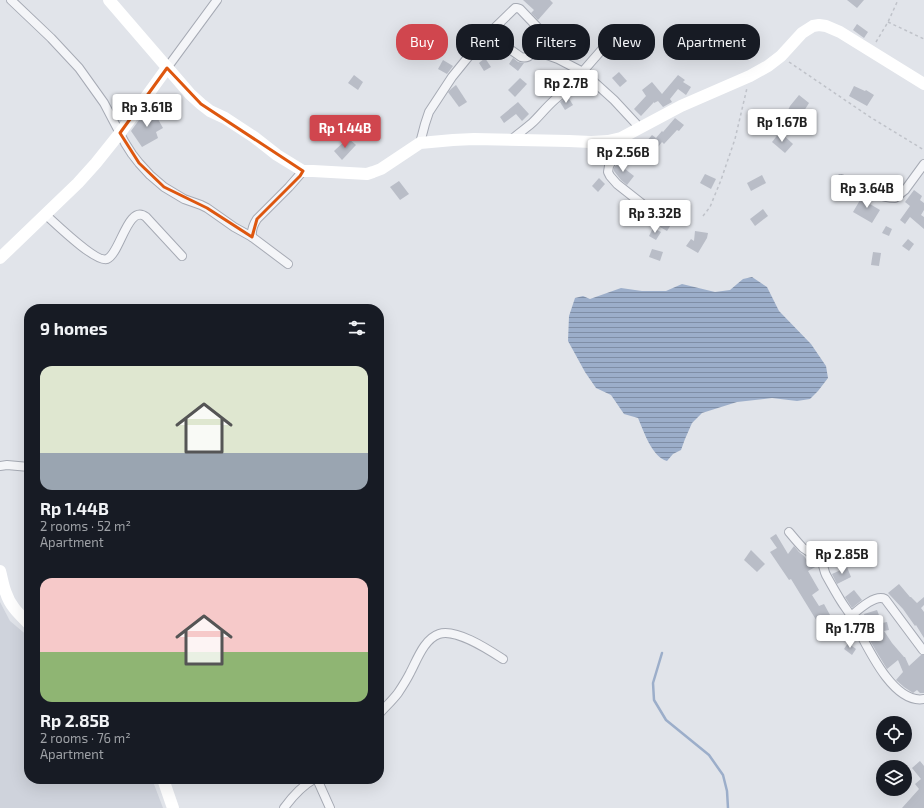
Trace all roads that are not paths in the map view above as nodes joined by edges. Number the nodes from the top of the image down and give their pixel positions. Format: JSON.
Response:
{"nodes":[{"id":1,"x":11,"y":0,"type":"edge"},
{"id":2,"x":109,"y":0,"type":"edge"},
{"id":3,"x":217,"y":0,"type":"edge"},
{"id":4,"x":499,"y":24,"type":"edge"},
{"id":5,"x":535,"y":24,"type":"edge"},
{"id":6,"x":598,"y":54,"type":"edge"},
{"id":7,"x":466,"y":60,"type":"edge"},
{"id":8,"x":560,"y":60,"type":"edge"},
{"id":9,"x":167,"y":68,"type":"junction"},
{"id":10,"x":583,"y":72,"type":"junction"},
{"id":11,"x":924,"y":84,"type":"edge"},
{"id":12,"x":640,"y":128,"type":"junction"},
{"id":13,"x":120,"y":133,"type":"junction"},
{"id":14,"x":621,"y":138,"type":"junction"},
{"id":15,"x":512,"y":140,"type":"junction"},
{"id":16,"x":420,"y":143,"type":"junction"},
{"id":17,"x":924,"y":164,"type":"edge"},
{"id":18,"x":303,"y":171,"type":"junction"},
{"id":19,"x":841,"y":179,"type":"dead end"},
{"id":20,"x":656,"y":214,"type":"dead end"},
{"id":21,"x":46,"y":215,"type":"junction"},
{"id":22,"x":252,"y":238,"type":"junction"},
{"id":23,"x":182,"y":256,"type":"dead end"},
{"id":24,"x":0,"y":258,"type":"edge"},
{"id":25,"x":288,"y":264,"type":"dead end"},
{"id":26,"x":0,"y":466,"type":"edge"},
{"id":27,"x":24,"y":467,"type":"edge"},
{"id":28,"x":789,"y":532,"type":"dead end"},
{"id":29,"x":0,"y":571,"type":"edge"},
{"id":30,"x":851,"y":616,"type":"junction"},
{"id":31,"x":24,"y":619,"type":"edge"},
{"id":32,"x":923,"y":650,"type":"dead end"},
{"id":33,"x":503,"y":659,"type":"dead end"},
{"id":34,"x":924,"y":699,"type":"edge"},
{"id":35,"x":384,"y":708,"type":"edge"},
{"id":36,"x":165,"y":784,"type":"edge"},
{"id":37,"x":306,"y":784,"type":"edge"},
{"id":38,"x":318,"y":784,"type":"edge"},
{"id":39,"x":173,"y":808,"type":"edge"},
{"id":40,"x":284,"y":808,"type":"edge"},
{"id":41,"x":330,"y":808,"type":"edge"}],
"edges":[{"from":1,"to":13,"type":"street"},
{"from":2,"to":9,"type":"street"},
{"from":3,"to":9,"type":"street"},
{"from":4,"to":5,"type":"street"},
{"from":6,"to":10,"type":"street"},
{"from":7,"to":16,"type":"street"},
{"from":8,"to":10,"type":"street"},
{"from":9,"to":13,"type":"street"},
{"from":9,"to":18,"type":"street"},
{"from":10,"to":12,"type":"street"},
{"from":10,"to":15,"type":"street"},
{"from":11,"to":12,"type":"street"},
{"from":12,"to":14,"type":"street"},
{"from":13,"to":21,"type":"street"},
{"from":13,"to":22,"type":"street"},
{"from":14,"to":15,"type":"street"},
{"from":14,"to":20,"type":"street"},
{"from":15,"to":16,"type":"street"},
{"from":16,"to":18,"type":"street"},
{"from":17,"to":19,"type":"street"},
{"from":18,"to":22,"type":"street"},
{"from":21,"to":23,"type":"street"},
{"from":21,"to":24,"type":"street"},
{"from":22,"to":25,"type":"street"},
{"from":26,"to":27,"type":"street"},
{"from":28,"to":30,"type":"street"},
{"from":29,"to":31,"type":"street"},
{"from":30,"to":32,"type":"street"},
{"from":30,"to":34,"type":"street"},
{"from":33,"to":35,"type":"street"},
{"from":36,"to":39,"type":"street"},
{"from":37,"to":40,"type":"street"},
{"from":38,"to":41,"type":"street"}]}
